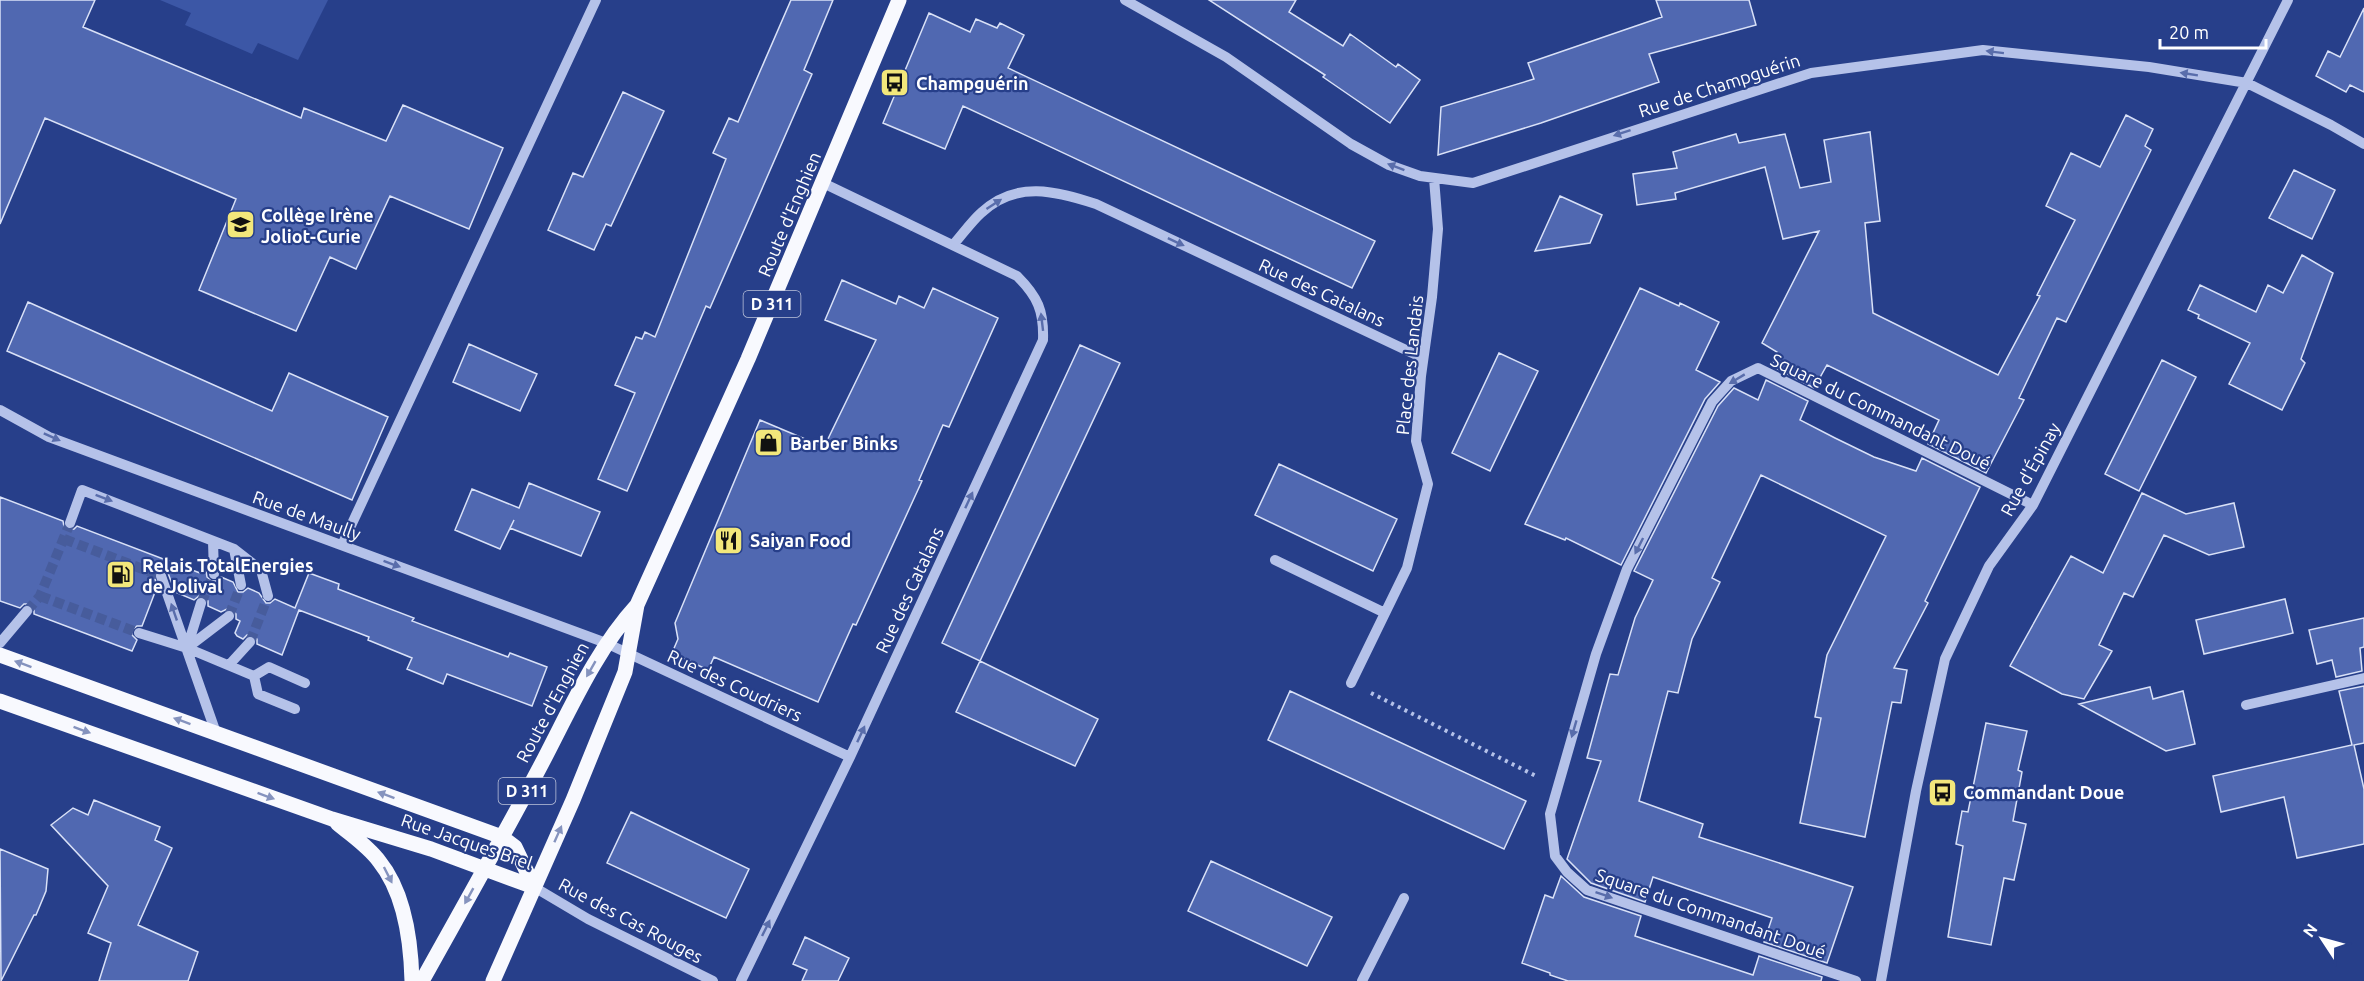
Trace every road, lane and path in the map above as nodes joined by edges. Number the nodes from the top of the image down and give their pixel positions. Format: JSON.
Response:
{"nodes":[{"id":1,"x":596,"y":0,"type":"edge"},
{"id":2,"x":899,"y":0,"type":"edge"},
{"id":3,"x":1125,"y":0,"type":"edge"},
{"id":4,"x":2288,"y":0,"type":"edge"},
{"id":5,"x":2247,"y":83,"type":"junction"},
{"id":6,"x":2364,"y":144,"type":"edge"},
{"id":7,"x":1434,"y":178,"type":"junction"},
{"id":8,"x":824,"y":183,"type":"junction"},
{"id":9,"x":954,"y":245,"type":"junction"},
{"id":10,"x":1423,"y":358,"type":"junction"},
{"id":11,"x":1,"y":412,"type":"edge"},
{"id":12,"x":2033,"y":505,"type":"junction"},
{"id":13,"x":70,"y":524,"type":"tunnel mouth"},
{"id":14,"x":213,"y":541,"type":"junction"},
{"id":15,"x":342,"y":545,"type":"junction"},
{"id":16,"x":234,"y":549,"type":"junction"},
{"id":17,"x":1275,"y":560,"type":"dead end"},
{"id":18,"x":214,"y":574,"type":"tunnel mouth"},
{"id":19,"x":161,"y":576,"type":"dead end"},
{"id":20,"x":241,"y":585,"type":"tunnel mouth"},
{"id":21,"x":268,"y":596,"type":"tunnel mouth"},
{"id":22,"x":201,"y":603,"type":"tunnel mouth"},
{"id":23,"x":638,"y":605,"type":"junction"},
{"id":24,"x":27,"y":611,"type":"tunnel mouth"},
{"id":25,"x":1385,"y":613,"type":"junction"},
{"id":26,"x":229,"y":616,"type":"tunnel mouth"},
{"id":27,"x":139,"y":633,"type":"tunnel mouth"},
{"id":28,"x":250,"y":642,"type":"tunnel mouth"},
{"id":29,"x":0,"y":643,"type":"edge"},
{"id":30,"x":606,"y":643,"type":"junction"},
{"id":31,"x":187,"y":648,"type":"junction"},
{"id":32,"x":629,"y":654,"type":"junction"},
{"id":33,"x":0,"y":655,"type":"edge"},
{"id":34,"x":229,"y":665,"type":"junction"},
{"id":35,"x":254,"y":676,"type":"junction"},
{"id":36,"x":2364,"y":678,"type":"edge"},
{"id":37,"x":305,"y":683,"type":"dead end"},
{"id":38,"x":1351,"y":683,"type":"joint"},
{"id":39,"x":0,"y":701,"type":"edge"},
{"id":40,"x":2246,"y":705,"type":"dead end"},
{"id":41,"x":295,"y":709,"type":"dead end"},
{"id":42,"x":216,"y":734,"type":"junction"},
{"id":43,"x":850,"y":757,"type":"junction"},
{"id":44,"x":1558,"y":787,"type":"junction"},
{"id":45,"x":333,"y":819,"type":"junction"},
{"id":46,"x":502,"y":837,"type":"junction"},
{"id":47,"x":485,"y":867,"type":"junction"},
{"id":48,"x":534,"y":887,"type":"junction"},
{"id":49,"x":1404,"y":898,"type":"dead end"},
{"id":50,"x":412,"y":981,"type":"edge"},
{"id":51,"x":422,"y":981,"type":"edge"},
{"id":52,"x":493,"y":981,"type":"edge"},
{"id":53,"x":713,"y":981,"type":"edge"},
{"id":54,"x":741,"y":981,"type":"edge"},
{"id":55,"x":1362,"y":981,"type":"edge"},
{"id":56,"x":1856,"y":981,"type":"edge"},
{"id":57,"x":1881,"y":981,"type":"edge"}],
"edges":[{"from":1,"to":15,"type":"street"},
{"from":2,"to":8,"type":"main road","name":"Route d'Enghien","number":"D 311"},
{"from":7,"to":3,"type":"street","name":"Rue de Champguérin","one_way":true},
{"from":4,"to":5,"type":"street","name":"Rue d'Épinay"},
{"from":5,"to":6,"type":"street","name":"Rue de Champguérin"},
{"from":5,"to":7,"type":"street","name":"Rue de Champguérin","one_way":true},
{"from":5,"to":12,"type":"street","name":"Rue d'Épinay"},
{"from":7,"to":10,"type":"street","name":"Place des Landais"},
{"from":8,"to":9,"type":"street","name":"Rue des Catalans"},
{"from":8,"to":23,"type":"main road","name":"Route d'Enghien","number":"D 311"},
{"from":9,"to":10,"type":"street","name":"Rue des Catalans","one_way":true},
{"from":43,"to":9,"type":"street","name":"Rue des Catalans","one_way":true},
{"from":10,"to":25,"type":"street","name":"Place des Landais"},
{"from":11,"to":15,"type":"street","name":"Rue de Maully","one_way":true},
{"from":12,"to":44,"type":"street","name":"Square du Commandant Doué","one_way":true},
{"from":12,"to":57,"type":"street","name":"Rue d'Épinay"},
{"from":13,"to":14,"type":"street","one_way":true},
{"from":14,"to":16,"type":"street"},
{"from":14,"to":18,"type":"street"},
{"from":15,"to":30,"type":"street","name":"Rue de Maully","one_way":true},
{"from":16,"to":20,"type":"street"},
{"from":16,"to":21,"type":"street"},
{"from":17,"to":25,"type":"street"},
{"from":31,"to":19,"type":"street","one_way":true},
{"from":22,"to":31,"type":"street"},
{"from":23,"to":30,"type":"main road","name":"Route d'Enghien","number":"D 311"},
{"from":23,"to":32,"type":"main road","name":"Route d'Enghien","number":"D 311"},
{"from":24,"to":29,"type":"street"},
{"from":25,"to":38,"type":"street","name":"Place des Landais"},
{"from":26,"to":31,"type":"street"},
{"from":27,"to":31,"type":"street"},
{"from":28,"to":34,"type":"street"},
{"from":30,"to":32,"type":"street","name":"Rue des Coudriers"},
{"from":30,"to":46,"type":"main road","name":"Route d'Enghien","number":"D 311","one_way":true},
{"from":31,"to":34,"type":"street"},
{"from":31,"to":42,"type":"street"},
{"from":32,"to":43,"type":"street","name":"Rue des Coudriers"},
{"from":48,"to":32,"type":"main road","name":"Route d'Enghien","number":"D 311","one_way":true},
{"from":42,"to":33,"type":"main road","name":"Rue Jacques Brel","one_way":true},
{"from":34,"to":35,"type":"street"},
{"from":35,"to":37,"type":"street"},
{"from":35,"to":41,"type":"street"},
{"from":36,"to":40,"type":"street"},
{"from":38,"to":44,"type":"path"},
{"from":39,"to":45,"type":"main road","name":"Rue Jacques Brel","one_way":true},
{"from":46,"to":42,"type":"main road","name":"Rue Jacques Brel","one_way":true},
{"from":54,"to":43,"type":"street","name":"Rue des Catalans","one_way":true},
{"from":44,"to":56,"type":"street","name":"Square du Commandant Doué","one_way":true},
{"from":45,"to":47,"type":"main road","name":"Rue Jacques Brel"},
{"from":45,"to":50,"type":"main road","one_way":true},
{"from":46,"to":47,"type":"main road","name":"Route d'Enghien","number":"D 311"},
{"from":46,"to":48,"type":"main road","name":"Rue Jacques Brel"},
{"from":47,"to":48,"type":"main road","name":"Rue Jacques Brel"},
{"from":47,"to":51,"type":"main road","name":"Route d'Enghien","number":"D 311","one_way":true},
{"from":48,"to":52,"type":"main road","name":"Route d'Enghien","number":"D 311"},
{"from":48,"to":53,"type":"street","name":"Rue des Cas Rouges"},
{"from":49,"to":55,"type":"street"}]}
